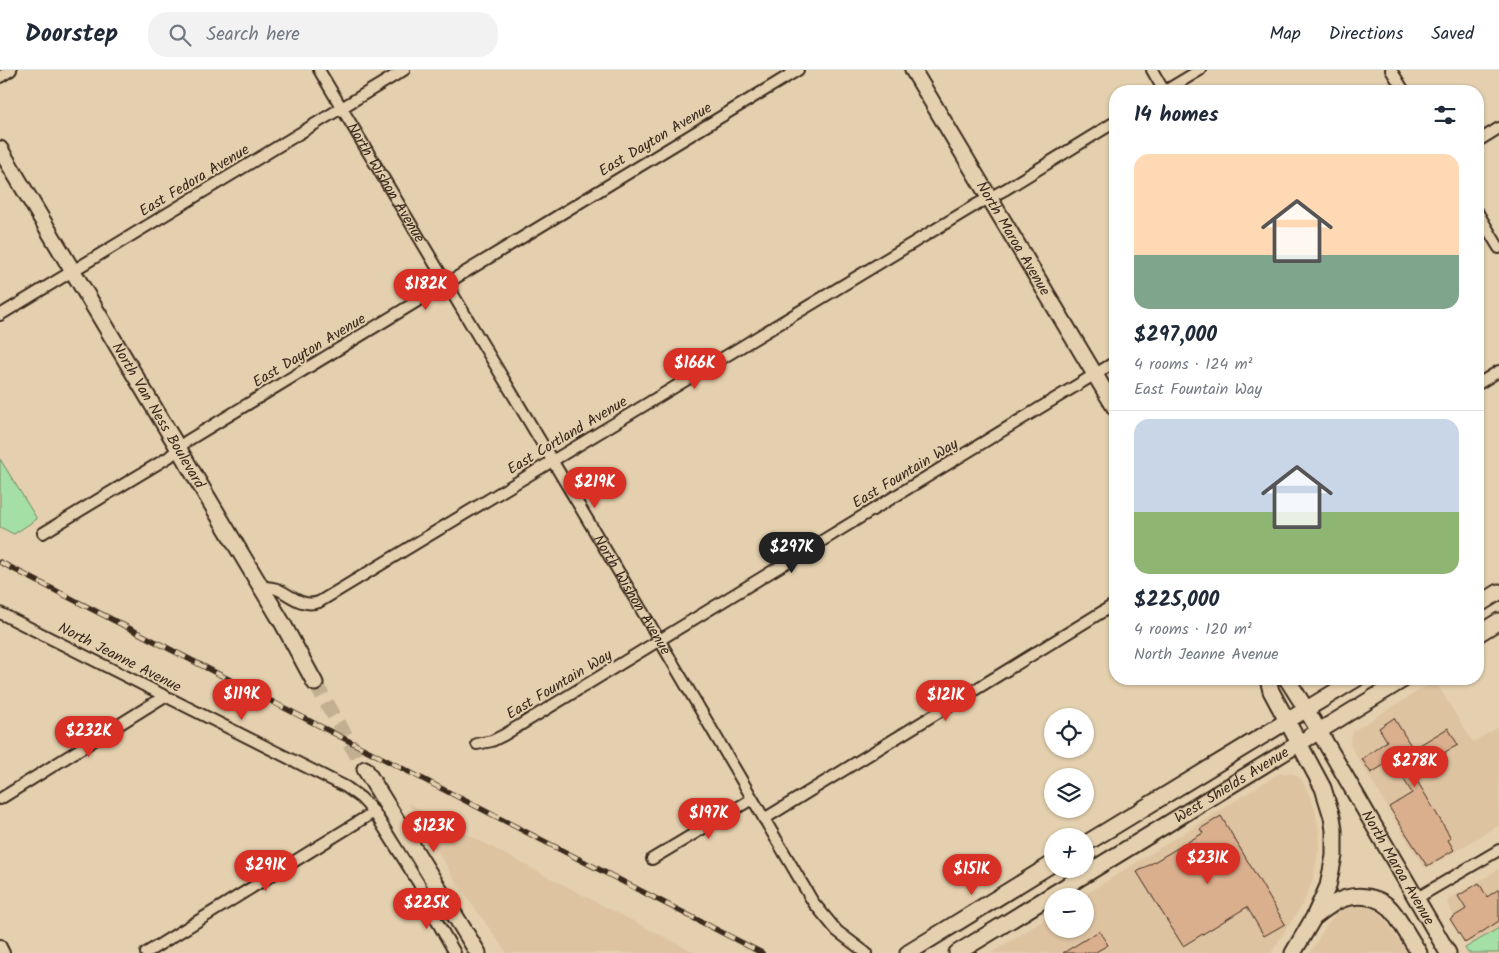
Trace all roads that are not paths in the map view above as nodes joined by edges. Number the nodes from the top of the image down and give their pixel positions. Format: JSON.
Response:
{"nodes":[{"id":1,"x":11,"y":70,"type":"edge"},
{"id":2,"x":319,"y":70,"type":"edge"},
{"id":3,"x":404,"y":70,"type":"edge"},
{"id":4,"x":798,"y":70,"type":"edge"},
{"id":5,"x":913,"y":70,"type":"edge"},
{"id":6,"x":1152,"y":70,"type":"edge"},
{"id":7,"x":1200,"y":70,"type":"edge"},
{"id":8,"x":1391,"y":70,"type":"edge"},
{"id":9,"x":0,"y":77,"type":"edge"},
{"id":10,"x":1161,"y":85,"type":"edge"},
{"id":11,"x":1175,"y":85,"type":"edge"},
{"id":12,"x":1400,"y":85,"type":"edge"},
{"id":13,"x":342,"y":108,"type":"junction"},
{"id":14,"x":1109,"y":126,"type":"edge"},
{"id":15,"x":1499,"y":128,"type":"edge"},
{"id":16,"x":1484,"y":137,"type":"edge"},
{"id":17,"x":0,"y":149,"type":"edge"},
{"id":18,"x":989,"y":198,"type":"junction"},
{"id":19,"x":1484,"y":223,"type":"edge"},
{"id":20,"x":1499,"y":248,"type":"edge"},
{"id":21,"x":73,"y":270,"type":"junction"},
{"id":22,"x":446,"y":284,"type":"junction"},
{"id":23,"x":0,"y":315,"type":"edge"},
{"id":24,"x":1109,"y":366,"type":"edge"},
{"id":25,"x":1499,"y":370,"type":"edge"},
{"id":26,"x":1095,"y":374,"type":"junction"},
{"id":27,"x":1484,"y":380,"type":"edge"},
{"id":28,"x":1109,"y":398,"type":"edge"},
{"id":29,"x":179,"y":449,"type":"junction"},
{"id":30,"x":553,"y":461,"type":"junction"},
{"id":31,"x":43,"y":533,"type":"dead end"},
{"id":32,"x":261,"y":588,"type":"junction"},
{"id":33,"x":1499,"y":592,"type":"edge"},
{"id":34,"x":1484,"y":601,"type":"edge"},
{"id":35,"x":1109,"y":608,"type":"edge"},
{"id":36,"x":0,"y":613,"type":"edge"},
{"id":37,"x":1499,"y":620,"type":"edge"},
{"id":38,"x":1484,"y":630,"type":"edge"},
{"id":39,"x":660,"y":640,"type":"junction"},
{"id":40,"x":315,"y":683,"type":"tunnel mouth"},
{"id":41,"x":1270,"y":685,"type":"edge"},
{"id":42,"x":1291,"y":685,"type":"edge"},
{"id":43,"x":1346,"y":685,"type":"edge"},
{"id":44,"x":1394,"y":685,"type":"edge"},
{"id":45,"x":165,"y":696,"type":"junction"},
{"id":46,"x":1306,"y":709,"type":"junction"},
{"id":47,"x":1287,"y":721,"type":"junction"},
{"id":48,"x":1319,"y":731,"type":"junction"},
{"id":49,"x":477,"y":744,"type":"dead end"},
{"id":50,"x":1299,"y":744,"type":"junction"},
{"id":51,"x":365,"y":769,"type":"tunnel mouth"},
{"id":52,"x":0,"y":799,"type":"edge"},
{"id":53,"x":752,"y":799,"type":"junction"},
{"id":54,"x":374,"y":812,"type":"junction"},
{"id":55,"x":764,"y":819,"type":"junction"},
{"id":56,"x":1094,"y":839,"type":"edge"},
{"id":57,"x":1499,"y":850,"type":"edge"},
{"id":58,"x":652,"y":859,"type":"dead end"},
{"id":59,"x":1044,"y":869,"type":"edge"},
{"id":60,"x":426,"y":895,"type":"junction"},
{"id":61,"x":1417,"y":898,"type":"junction"},
{"id":62,"x":1314,"y":917,"type":"junction"},
{"id":63,"x":458,"y":920,"type":"junction"},
{"id":64,"x":0,"y":945,"type":"edge"},
{"id":65,"x":4,"y":953,"type":"edge"},
{"id":66,"x":146,"y":953,"type":"edge"},
{"id":67,"x":455,"y":953,"type":"edge"},
{"id":68,"x":478,"y":953,"type":"edge"},
{"id":69,"x":866,"y":953,"type":"edge"},
{"id":70,"x":908,"y":953,"type":"edge"},
{"id":71,"x":957,"y":953,"type":"edge"},
{"id":72,"x":1293,"y":953,"type":"edge"},
{"id":73,"x":1419,"y":953,"type":"edge"},
{"id":74,"x":1448,"y":953,"type":"edge"}],
"edges":[{"from":1,"to":9,"type":"street"},
{"from":2,"to":13,"type":"street","name":"North Wishon Avenue"},
{"from":3,"to":13,"type":"street","name":"East Fedora Avenue"},
{"from":4,"to":22,"type":"street","name":"East Dayton Avenue"},
{"from":5,"to":18,"type":"main road","name":"North Maroa Avenue"},
{"from":6,"to":10,"type":"street"},
{"from":7,"to":11,"type":"street"},
{"from":8,"to":12,"type":"street"},
{"from":13,"to":21,"type":"street","name":"East Fedora Avenue"},
{"from":13,"to":22,"type":"street","name":"North Wishon Avenue"},
{"from":14,"to":18,"type":"street","name":"East Cortland Avenue"},
{"from":15,"to":16,"type":"street"},
{"from":17,"to":21,"type":"main road","name":"North Van Ness Boulevard"},
{"from":18,"to":26,"type":"main road","name":"North Maroa Avenue"},
{"from":18,"to":30,"type":"street","name":"East Cortland Avenue"},
{"from":19,"to":20,"type":"street"},
{"from":21,"to":23,"type":"street","name":"East Fedora Avenue"},
{"from":21,"to":29,"type":"main road","name":"North Van Ness Boulevard"},
{"from":22,"to":29,"type":"street","name":"East Dayton Avenue"},
{"from":22,"to":30,"type":"street","name":"North Wishon Avenue"},
{"from":24,"to":26,"type":"street","name":"East Fountain Way"},
{"from":25,"to":27,"type":"street"},
{"from":26,"to":28,"type":"main road","name":"North Maroa Avenue"},
{"from":26,"to":39,"type":"street","name":"East Fountain Way"},
{"from":29,"to":31,"type":"street","name":"East Dayton Avenue"},
{"from":29,"to":32,"type":"main road","name":"North Van Ness Boulevard"},
{"from":30,"to":32,"type":"street","name":"East Cortland Avenue"},
{"from":30,"to":39,"type":"street","name":"North Wishon Avenue"},
{"from":32,"to":40,"type":"main road","name":"North Van Ness Boulevard"},
{"from":33,"to":34,"type":"main road"},
{"from":35,"to":55,"type":"street"},
{"from":36,"to":45,"type":"street","name":"North Jeanne Avenue"},
{"from":37,"to":38,"type":"main road"},
{"from":39,"to":49,"type":"street","name":"East Fountain Way"},
{"from":39,"to":53,"type":"street","name":"North Wishon Avenue"},
{"from":41,"to":47,"type":"main road"},
{"from":42,"to":46,"type":"main road","name":"North Maroa Avenue"},
{"from":43,"to":46,"type":"main road","name":"West Shields Avenue"},
{"from":44,"to":48,"type":"main road","name":"West Shields Avenue"},
{"from":45,"to":52,"type":"street"},
{"from":45,"to":54,"type":"street","name":"North Jeanne Avenue"},
{"from":46,"to":47,"type":"main road","name":"West Shields Avenue"},
{"from":46,"to":48,"type":"main road","name":"North Maroa Avenue"},
{"from":47,"to":50,"type":"main road"},
{"from":47,"to":56,"type":"main road","name":"West Shields Avenue"},
{"from":48,"to":50,"type":"main road","name":"West Shields Avenue"},
{"from":48,"to":61,"type":"main road","name":"North Maroa Avenue"},
{"from":50,"to":62,"type":"main road"},
{"from":50,"to":71,"type":"main road","name":"West Shields Avenue"},
{"from":51,"to":63,"type":"main road"},
{"from":53,"to":55,"type":"street","name":"North Wishon Avenue"},
{"from":53,"to":58,"type":"street"},
{"from":54,"to":60,"type":"street","name":"North Jeanne Avenue"},
{"from":54,"to":66,"type":"street"},
{"from":55,"to":69,"type":"street","name":"North Wishon Avenue"},
{"from":57,"to":61,"type":"street"},
{"from":59,"to":70,"type":"main road"},
{"from":60,"to":63,"type":"street","name":"North Jeanne Avenue"},
{"from":60,"to":67,"type":"street","name":"North Jeanne Avenue"},
{"from":61,"to":74,"type":"main road","name":"North Maroa Avenue"},
{"from":62,"to":72,"type":"main road"},
{"from":62,"to":73,"type":"main road"},
{"from":63,"to":68,"type":"main road"},
{"from":64,"to":65,"type":"street"}]}
